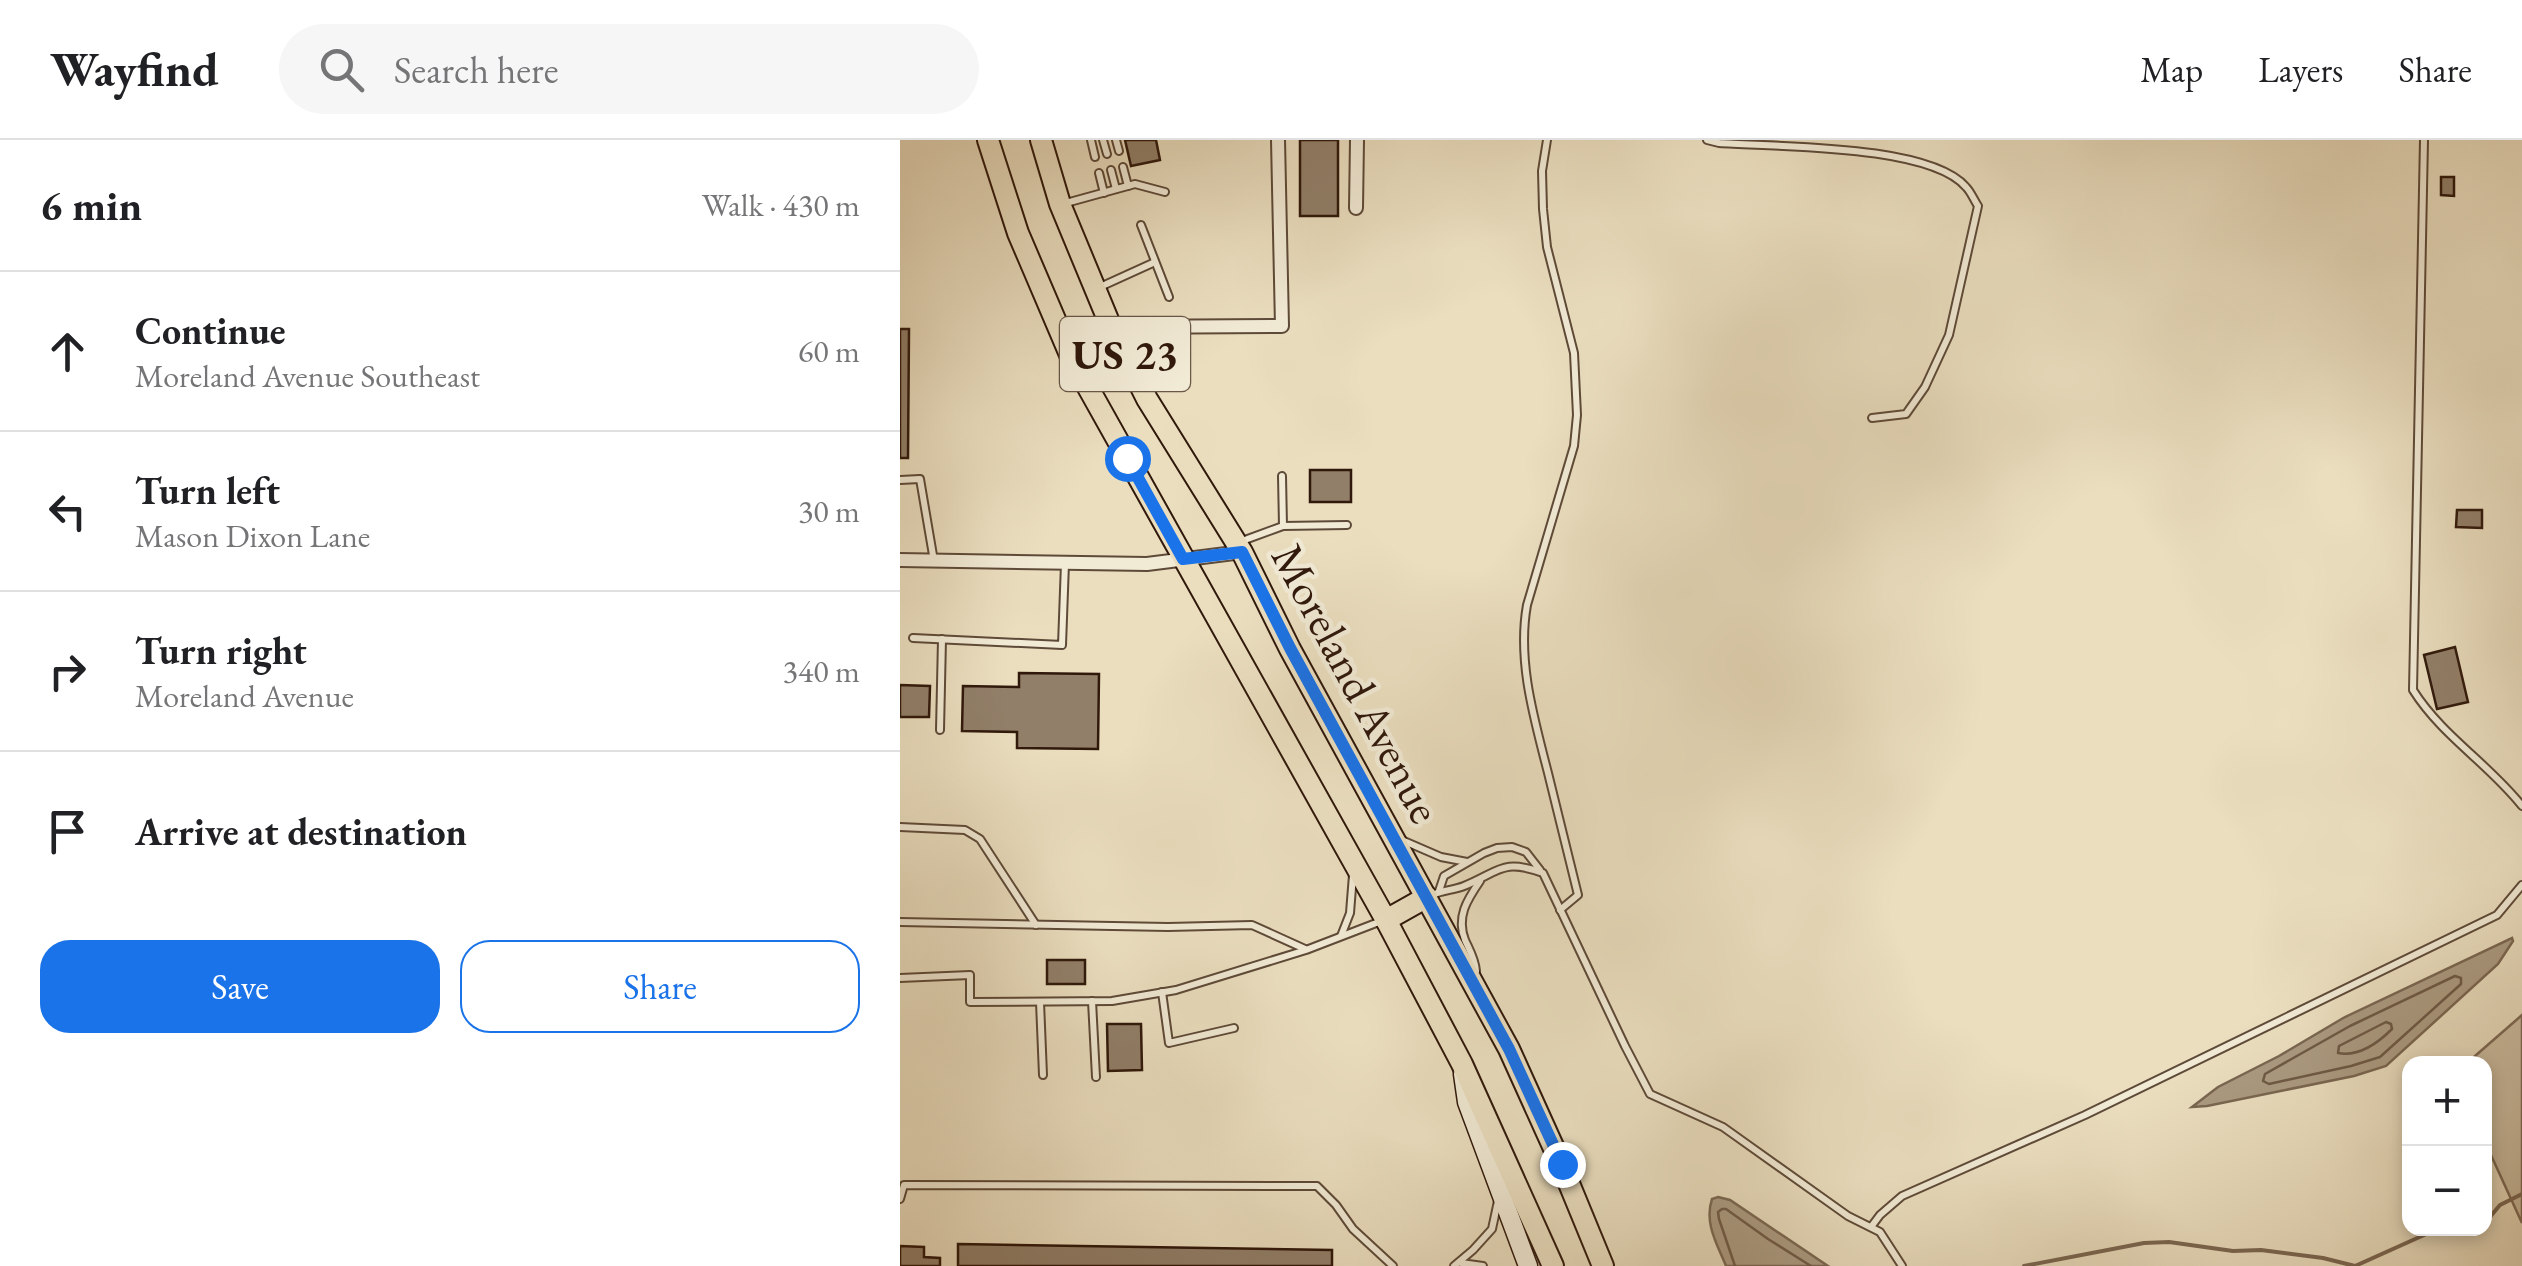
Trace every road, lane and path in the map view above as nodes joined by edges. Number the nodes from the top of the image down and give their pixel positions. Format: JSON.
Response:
{"nodes":[{"id":1,"x":988,"y":140,"type":"edge"},
{"id":2,"x":1044,"y":140,"type":"edge"},
{"id":3,"x":1091,"y":140,"type":"edge"},
{"id":4,"x":1103,"y":140,"type":"edge"},
{"id":5,"x":1116,"y":140,"type":"edge"},
{"id":6,"x":1278,"y":140,"type":"edge"},
{"id":7,"x":1356,"y":140,"type":"edge"},
{"id":8,"x":1547,"y":140,"type":"edge"},
{"id":9,"x":1708,"y":140,"type":"edge"},
{"id":10,"x":2424,"y":140,"type":"edge"},
{"id":11,"x":1119,"y":151,"type":"dead end"},
{"id":12,"x":1106,"y":154,"type":"dead end"},
{"id":13,"x":1095,"y":157,"type":"dead end"},
{"id":14,"x":1123,"y":167,"type":"dead end"},
{"id":15,"x":1111,"y":170,"type":"dead end"},
{"id":16,"x":1099,"y":172,"type":"dead end"},
{"id":17,"x":1128,"y":186,"type":"junction"},
{"id":18,"x":1116,"y":189,"type":"junction"},
{"id":19,"x":1165,"y":192,"type":"dead end"},
{"id":20,"x":1104,"y":193,"type":"junction"},
{"id":21,"x":1060,"y":204,"type":"junction"},
{"id":22,"x":1356,"y":208,"type":"dead end"},
{"id":23,"x":1141,"y":225,"type":"dead end"},
{"id":24,"x":1155,"y":262,"type":"junction"},
{"id":25,"x":1094,"y":290,"type":"junction"},
{"id":26,"x":1169,"y":297,"type":"dead end"},
{"id":27,"x":1111,"y":327,"type":"junction"},
{"id":28,"x":1872,"y":418,"type":"dead end"},
{"id":29,"x":1282,"y":476,"type":"dead end"},
{"id":30,"x":900,"y":480,"type":"edge"},
{"id":31,"x":1346,"y":525,"type":"dead end"},
{"id":32,"x":1283,"y":526,"type":"junction"},
{"id":33,"x":1239,"y":548,"type":"junction"},
{"id":34,"x":1183,"y":559,"type":"junction"},
{"id":35,"x":900,"y":560,"type":"edge"},
{"id":36,"x":934,"y":561,"type":"junction"},
{"id":37,"x":1065,"y":563,"type":"junction"},
{"id":38,"x":913,"y":638,"type":"dead end"},
{"id":39,"x":942,"y":639,"type":"junction"},
{"id":40,"x":940,"y":730,"type":"dead end"},
{"id":41,"x":2522,"y":806,"type":"edge"},
{"id":42,"x":900,"y":827,"type":"edge"},
{"id":43,"x":1393,"y":836,"type":"junction"},
{"id":44,"x":1352,"y":859,"type":"junction"},
{"id":45,"x":1468,"y":862,"type":"junction"},
{"id":46,"x":1542,"y":873,"type":"junction"},
{"id":47,"x":1482,"y":880,"type":"junction"},
{"id":48,"x":2522,"y":885,"type":"edge"},
{"id":49,"x":1433,"y":894,"type":"junction"},
{"id":50,"x":1560,"y":910,"type":"junction"},
{"id":51,"x":1386,"y":920,"type":"junction"},
{"id":52,"x":900,"y":922,"type":"edge"},
{"id":53,"x":1036,"y":926,"type":"junction"},
{"id":54,"x":1340,"y":937,"type":"junction"},
{"id":55,"x":1306,"y":950,"type":"junction"},
{"id":56,"x":900,"y":978,"type":"edge"},
{"id":57,"x":1162,"y":992,"type":"junction"},
{"id":58,"x":1478,"y":992,"type":"junction"},
{"id":59,"x":1092,"y":1001,"type":"junction"},
{"id":60,"x":1040,"y":1002,"type":"junction"},
{"id":61,"x":1234,"y":1028,"type":"dead end"},
{"id":62,"x":1462,"y":1064,"type":"junction"},
{"id":63,"x":1043,"y":1075,"type":"dead end"},
{"id":64,"x":1096,"y":1077,"type":"dead end"},
{"id":65,"x":1500,"y":1190,"type":"junction"},
{"id":66,"x":900,"y":1199,"type":"edge"},
{"id":67,"x":1871,"y":1227,"type":"junction"},
{"id":68,"x":1457,"y":1264,"type":"edge"},
{"id":69,"x":1393,"y":1266,"type":"edge"},
{"id":70,"x":1483,"y":1266,"type":"edge"},
{"id":71,"x":1528,"y":1266,"type":"edge"},
{"id":72,"x":1553,"y":1266,"type":"edge"},
{"id":73,"x":1604,"y":1266,"type":"edge"},
{"id":74,"x":1902,"y":1266,"type":"edge"}],
"edges":[{"from":1,"to":34,"type":"main road","number":"US 23"},
{"from":2,"to":21,"type":"main road","name":"Moreland Avenue","number":"US 23"},
{"from":3,"to":13,"type":"lane"},
{"from":4,"to":12,"type":"lane"},
{"from":5,"to":11,"type":"lane"},
{"from":6,"to":27,"type":"street"},
{"from":7,"to":22,"type":"street"},
{"from":8,"to":50,"type":"lane"},
{"from":9,"to":28,"type":"lane"},
{"from":10,"to":41,"type":"lane"},
{"from":14,"to":17,"type":"lane"},
{"from":15,"to":18,"type":"lane"},
{"from":16,"to":20,"type":"lane"},
{"from":17,"to":18,"type":"lane"},
{"from":17,"to":19,"type":"lane"},
{"from":18,"to":20,"type":"lane"},
{"from":20,"to":21,"type":"lane"},
{"from":21,"to":25,"type":"main road","name":"Moreland Avenue","number":"US 23"},
{"from":23,"to":24,"type":"lane"},
{"from":24,"to":25,"type":"lane"},
{"from":24,"to":26,"type":"lane"},
{"from":25,"to":27,"type":"main road","name":"Moreland Avenue","number":"US 23"},
{"from":27,"to":33,"type":"main road","name":"Moreland Avenue","number":"US 23"},
{"from":29,"to":32,"type":"lane"},
{"from":30,"to":36,"type":"lane"},
{"from":31,"to":32,"type":"lane"},
{"from":32,"to":33,"type":"lane"},
{"from":33,"to":34,"type":"street"},
{"from":33,"to":43,"type":"main road","name":"Moreland Avenue","number":"US 23"},
{"from":34,"to":37,"type":"street"},
{"from":34,"to":44,"type":"main road","number":"US 23"},
{"from":35,"to":36,"type":"street"},
{"from":36,"to":37,"type":"street"},
{"from":37,"to":39,"type":"lane"},
{"from":38,"to":39,"type":"lane"},
{"from":39,"to":40,"type":"lane"},
{"from":42,"to":53,"type":"lane"},
{"from":43,"to":45,"type":"lane"},
{"from":43,"to":49,"type":"main road","name":"Moreland Avenue","number":"US 23"},
{"from":44,"to":51,"type":"main road","number":"US 23"},
{"from":44,"to":54,"type":"lane"},
{"from":45,"to":46,"type":"lane"},
{"from":45,"to":49,"type":"lane"},
{"from":46,"to":47,"type":"lane"},
{"from":46,"to":50,"type":"lane"},
{"from":47,"to":49,"type":"lane"},
{"from":47,"to":58,"type":"lane"},
{"from":48,"to":67,"type":"lane"},
{"from":49,"to":51,"type":"main road"},
{"from":49,"to":58,"type":"main road","name":"Moreland Avenue","number":"US 23"},
{"from":50,"to":67,"type":"lane"},
{"from":51,"to":54,"type":"lane"},
{"from":51,"to":62,"type":"main road","number":"US 23"},
{"from":52,"to":53,"type":"lane"},
{"from":53,"to":55,"type":"lane"},
{"from":54,"to":55,"type":"lane"},
{"from":55,"to":57,"type":"lane"},
{"from":56,"to":60,"type":"lane"},
{"from":57,"to":59,"type":"lane"},
{"from":57,"to":61,"type":"lane"},
{"from":58,"to":73,"type":"main road","name":"Moreland Avenue","number":"US 23"},
{"from":59,"to":60,"type":"lane"},
{"from":59,"to":64,"type":"lane"},
{"from":60,"to":63,"type":"lane"},
{"from":62,"to":65,"type":"main road"},
{"from":62,"to":72,"type":"main road","number":"US 23"},
{"from":65,"to":68,"type":"lane"},
{"from":65,"to":71,"type":"main road"},
{"from":66,"to":69,"type":"lane"},
{"from":67,"to":74,"type":"lane"},
{"from":68,"to":70,"type":"lane"}]}
